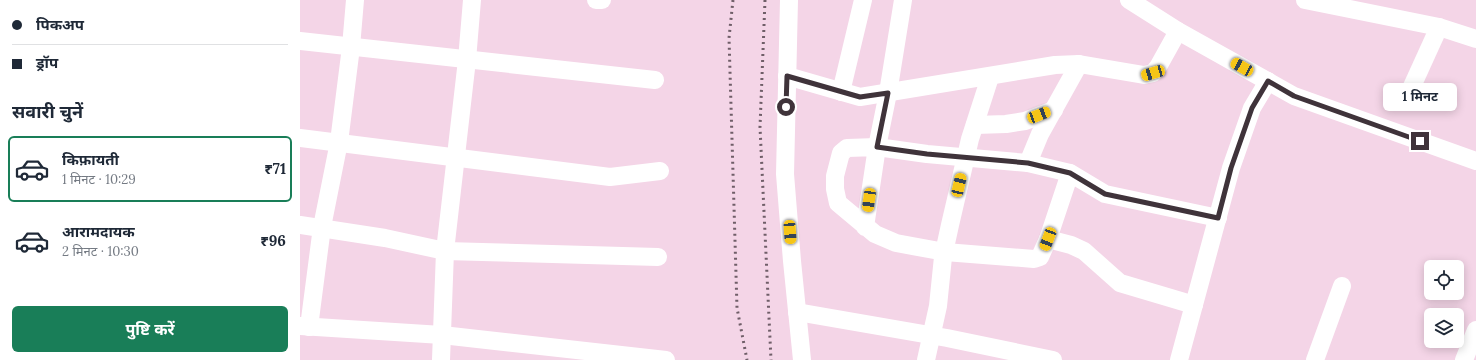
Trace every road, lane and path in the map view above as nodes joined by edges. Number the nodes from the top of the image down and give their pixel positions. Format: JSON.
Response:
{"nodes":[{"id":1,"x":355,"y":0,"type":"edge"},
{"id":2,"x":472,"y":0,"type":"edge"},
{"id":3,"x":596,"y":0,"type":"edge"},
{"id":4,"x":602,"y":0,"type":"edge"},
{"id":5,"x":789,"y":0,"type":"edge"},
{"id":6,"x":863,"y":0,"type":"edge"},
{"id":7,"x":903,"y":0,"type":"edge"},
{"id":8,"x":1129,"y":0,"type":"edge"},
{"id":9,"x":1305,"y":0,"type":"edge"},
{"id":10,"x":1147,"y":5,"type":"edge"},
{"id":11,"x":1439,"y":27,"type":"junction"},
{"id":12,"x":1178,"y":31,"type":"junction"},
{"id":13,"x":1476,"y":38,"type":"edge"},
{"id":14,"x":300,"y":41,"type":"edge"},
{"id":15,"x":351,"y":47,"type":"junction"},
{"id":16,"x":467,"y":60,"type":"junction"},
{"id":17,"x":1079,"y":64,"type":"junction"},
{"id":18,"x":787,"y":76,"type":"junction"},
{"id":19,"x":990,"y":77,"type":"junction"},
{"id":20,"x":655,"y":80,"type":"dead end"},
{"id":21,"x":1268,"y":81,"type":"junction"},
{"id":22,"x":842,"y":92,"type":"junction"},
{"id":23,"x":888,"y":93,"type":"junction"},
{"id":24,"x":1409,"y":93,"type":"dead end"},
{"id":25,"x":1054,"y":110,"type":"junction"},
{"id":26,"x":975,"y":125,"type":"junction"},
{"id":27,"x":300,"y":138,"type":"edge"},
{"id":28,"x":339,"y":142,"type":"junction"},
{"id":29,"x":877,"y":147,"type":"junction"},
{"id":30,"x":966,"y":158,"type":"junction"},
{"id":31,"x":456,"y":159,"type":"junction"},
{"id":32,"x":1476,"y":160,"type":"edge"},
{"id":33,"x":1028,"y":163,"type":"junction"},
{"id":34,"x":660,"y":171,"type":"dead end"},
{"id":35,"x":1070,"y":173,"type":"junction"},
{"id":36,"x":1218,"y":218,"type":"junction"},
{"id":37,"x":300,"y":225,"type":"edge"},
{"id":38,"x":322,"y":227,"type":"junction"},
{"id":39,"x":865,"y":227,"type":"junction"},
{"id":40,"x":1048,"y":239,"type":"junction"},
{"id":41,"x":445,"y":251,"type":"junction"},
{"id":42,"x":945,"y":252,"type":"junction"},
{"id":43,"x":658,"y":257,"type":"dead end"},
{"id":44,"x":1342,"y":286,"type":"dead end"},
{"id":45,"x":1194,"y":305,"type":"junction"},
{"id":46,"x":797,"y":312,"type":"junction"},
{"id":47,"x":305,"y":326,"type":"edge"},
{"id":48,"x":1476,"y":330,"type":"edge"},
{"id":49,"x":442,"y":335,"type":"junction"},
{"id":50,"x":932,"y":335,"type":"junction"},
{"id":51,"x":441,"y":360,"type":"edge"},
{"id":52,"x":666,"y":360,"type":"edge"},
{"id":53,"x":802,"y":360,"type":"edge"},
{"id":54,"x":926,"y":360,"type":"edge"},
{"id":55,"x":1054,"y":360,"type":"edge"},
{"id":56,"x":1179,"y":360,"type":"edge"},
{"id":57,"x":1315,"y":360,"type":"edge"},
{"id":58,"x":1464,"y":360,"type":"edge"}],
"edges":[{"from":1,"to":15,"type":"street"},
{"from":2,"to":16,"type":"street"},
{"from":3,"to":4,"type":"street"},
{"from":5,"to":18,"type":"street"},
{"from":6,"to":22,"type":"street"},
{"from":7,"to":23,"type":"street"},
{"from":8,"to":10,"type":"street"},
{"from":9,"to":11,"type":"street"},
{"from":10,"to":12,"type":"street"},
{"from":11,"to":13,"type":"street"},
{"from":11,"to":24,"type":"street"},
{"from":12,"to":17,"type":"street"},
{"from":12,"to":21,"type":"street"},
{"from":14,"to":15,"type":"street"},
{"from":15,"to":16,"type":"street"},
{"from":15,"to":28,"type":"street"},
{"from":16,"to":20,"type":"street"},
{"from":16,"to":31,"type":"street"},
{"from":17,"to":19,"type":"street"},
{"from":17,"to":25,"type":"street"},
{"from":18,"to":22,"type":"street"},
{"from":18,"to":46,"type":"street"},
{"from":19,"to":23,"type":"street"},
{"from":19,"to":26,"type":"street"},
{"from":21,"to":32,"type":"street"},
{"from":21,"to":36,"type":"street"},
{"from":22,"to":23,"type":"street"},
{"from":23,"to":29,"type":"street"},
{"from":25,"to":26,"type":"street"},
{"from":25,"to":33,"type":"street"},
{"from":26,"to":30,"type":"street"},
{"from":27,"to":28,"type":"street"},
{"from":28,"to":31,"type":"street"},
{"from":28,"to":38,"type":"street"},
{"from":29,"to":30,"type":"street"},
{"from":29,"to":39,"type":"street"},
{"from":29,"to":39,"type":"street"},
{"from":30,"to":33,"type":"street"},
{"from":30,"to":42,"type":"street"},
{"from":31,"to":34,"type":"street"},
{"from":31,"to":41,"type":"street"},
{"from":33,"to":35,"type":"street"},
{"from":35,"to":36,"type":"street"},
{"from":35,"to":40,"type":"street"},
{"from":36,"to":45,"type":"street"},
{"from":37,"to":38,"type":"street"},
{"from":38,"to":41,"type":"street"},
{"from":38,"to":47,"type":"street"},
{"from":39,"to":42,"type":"street"},
{"from":40,"to":42,"type":"street"},
{"from":40,"to":45,"type":"street"},
{"from":41,"to":43,"type":"street"},
{"from":41,"to":49,"type":"street"},
{"from":42,"to":50,"type":"street"},
{"from":44,"to":57,"type":"street"},
{"from":45,"to":56,"type":"street"},
{"from":46,"to":50,"type":"street"},
{"from":46,"to":53,"type":"street"},
{"from":47,"to":49,"type":"street"},
{"from":48,"to":58,"type":"street"},
{"from":49,"to":51,"type":"street"},
{"from":49,"to":52,"type":"street"},
{"from":50,"to":54,"type":"street"},
{"from":50,"to":55,"type":"street"}]}
